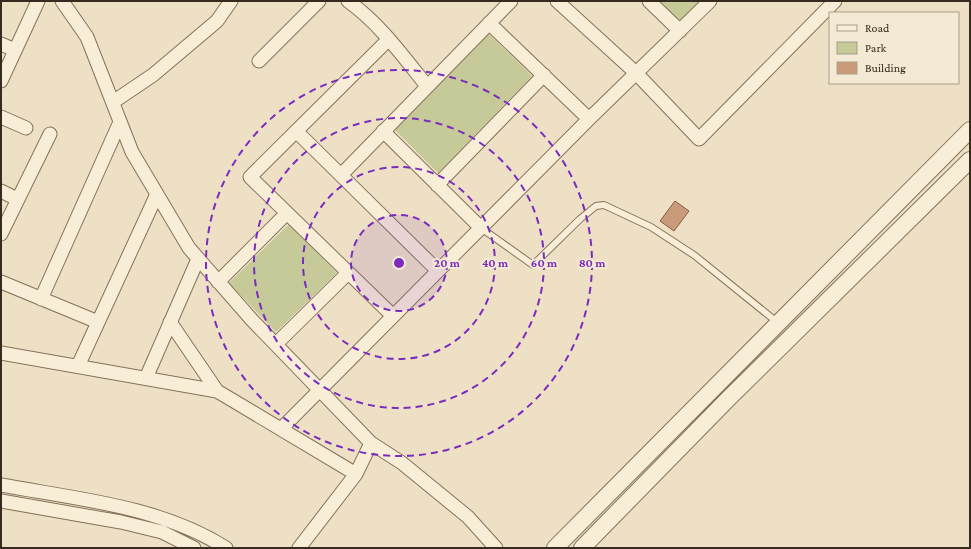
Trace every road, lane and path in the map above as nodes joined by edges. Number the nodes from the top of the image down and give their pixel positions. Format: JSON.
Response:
{"nodes":[{"id":1,"x":38,"y":1,"type":"edge"},
{"id":2,"x":62,"y":1,"type":"edge"},
{"id":3,"x":231,"y":1,"type":"edge"},
{"id":4,"x":319,"y":1,"type":"edge"},
{"id":5,"x":348,"y":1,"type":"edge"},
{"id":6,"x":511,"y":1,"type":"edge"},
{"id":7,"x":557,"y":1,"type":"edge"},
{"id":8,"x":649,"y":1,"type":"edge"},
{"id":9,"x":710,"y":1,"type":"edge"},
{"id":10,"x":836,"y":1,"type":"edge"},
{"id":11,"x":489,"y":23,"type":"junction"},
{"id":12,"x":680,"y":31,"type":"junction"},
{"id":13,"x":389,"y":38,"type":"junction"},
{"id":14,"x":1,"y":44,"type":"edge"},
{"id":15,"x":15,"y":50,"type":"junction"},
{"id":16,"x":259,"y":61,"type":"dead end"},
{"id":17,"x":636,"y":73,"type":"junction"},
{"id":18,"x":544,"y":75,"type":"junction"},
{"id":19,"x":1,"y":81,"type":"edge"},
{"id":20,"x":427,"y":86,"type":"junction"},
{"id":21,"x":113,"y":102,"type":"junction"},
{"id":22,"x":1,"y":117,"type":"edge"},
{"id":23,"x":590,"y":119,"type":"junction"},
{"id":24,"x":120,"y":122,"type":"junction"},
{"id":25,"x":26,"y":128,"type":"dead end"},
{"id":26,"x":970,"y":130,"type":"edge"},
{"id":27,"x":383,"y":131,"type":"junction"},
{"id":28,"x":296,"y":132,"type":"junction"},
{"id":29,"x":50,"y":134,"type":"dead end"},
{"id":30,"x":970,"y":160,"type":"edge"},
{"id":31,"x":341,"y":175,"type":"junction"},
{"id":32,"x":437,"y":184,"type":"junction"},
{"id":33,"x":1,"y":191,"type":"edge"},
{"id":34,"x":157,"y":194,"type":"junction"},
{"id":35,"x":17,"y":198,"type":"junction"},
{"id":36,"x":287,"y":214,"type":"junction"},
{"id":37,"x":481,"y":228,"type":"junction"},
{"id":38,"x":1,"y":234,"type":"edge"},
{"id":39,"x":198,"y":259,"type":"junction"},
{"id":40,"x":438,"y":271,"type":"junction"},
{"id":41,"x":348,"y":273,"type":"junction"},
{"id":42,"x":1,"y":282,"type":"edge"},
{"id":43,"x":218,"y":282,"type":"junction"},
{"id":44,"x":40,"y":299,"type":"junction"},
{"id":45,"x":393,"y":316,"type":"junction"},
{"id":46,"x":98,"y":322,"type":"junction"},
{"id":47,"x":170,"y":322,"type":"junction"},
{"id":48,"x":778,"y":323,"type":"junction"},
{"id":49,"x":276,"y":344,"type":"junction"},
{"id":50,"x":756,"y":346,"type":"junction"},
{"id":51,"x":1,"y":353,"type":"edge"},
{"id":52,"x":769,"y":358,"type":"junction"},
{"id":53,"x":78,"y":366,"type":"junction"},
{"id":54,"x":146,"y":378,"type":"junction"},
{"id":55,"x":320,"y":390,"type":"junction"},
{"id":56,"x":217,"y":391,"type":"junction"},
{"id":57,"x":281,"y":429,"type":"junction"},
{"id":58,"x":371,"y":443,"type":"junction"},
{"id":59,"x":356,"y":474,"type":"junction"},
{"id":60,"x":1,"y":485,"type":"edge"},
{"id":61,"x":1,"y":501,"type":"edge"},
{"id":62,"x":194,"y":548,"type":"edge"},
{"id":63,"x":226,"y":548,"type":"edge"},
{"id":64,"x":299,"y":548,"type":"edge"},
{"id":65,"x":496,"y":548,"type":"edge"},
{"id":66,"x":555,"y":548,"type":"edge"},
{"id":67,"x":582,"y":548,"type":"edge"}],
"edges":[{"from":1,"to":15,"type":"street"},
{"from":2,"to":21,"type":"street"},
{"from":3,"to":21,"type":"street"},
{"from":4,"to":16,"type":"street"},
{"from":5,"to":13,"type":"street"},
{"from":6,"to":11,"type":"street"},
{"from":7,"to":17,"type":"street"},
{"from":8,"to":12,"type":"street"},
{"from":9,"to":12,"type":"street"},
{"from":10,"to":17,"type":"street"},
{"from":11,"to":18,"type":"street"},
{"from":11,"to":20,"type":"street"},
{"from":12,"to":17,"type":"street"},
{"from":13,"to":20,"type":"street"},
{"from":13,"to":28,"type":"street"},
{"from":14,"to":15,"type":"street"},
{"from":15,"to":19,"type":"street"},
{"from":17,"to":23,"type":"street"},
{"from":18,"to":23,"type":"street"},
{"from":18,"to":32,"type":"street"},
{"from":20,"to":27,"type":"street"},
{"from":21,"to":24,"type":"street"},
{"from":22,"to":25,"type":"street"},
{"from":23,"to":37,"type":"street"},
{"from":24,"to":34,"type":"street"},
{"from":24,"to":44,"type":"street"},
{"from":26,"to":48,"type":"street"},
{"from":27,"to":31,"type":"street"},
{"from":27,"to":32,"type":"street"},
{"from":28,"to":31,"type":"street"},
{"from":28,"to":36,"type":"street"},
{"from":29,"to":35,"type":"street"},
{"from":30,"to":52,"type":"street"},
{"from":31,"to":40,"type":"street"},
{"from":32,"to":37,"type":"street"},
{"from":33,"to":35,"type":"street"},
{"from":34,"to":39,"type":"street"},
{"from":34,"to":46,"type":"street"},
{"from":35,"to":38,"type":"street"},
{"from":36,"to":41,"type":"street"},
{"from":36,"to":43,"type":"street"},
{"from":37,"to":40,"type":"street"},
{"from":37,"to":48,"type":"lane"},
{"from":39,"to":43,"type":"street"},
{"from":39,"to":47,"type":"street"},
{"from":40,"to":45,"type":"street"},
{"from":41,"to":45,"type":"street"},
{"from":41,"to":49,"type":"street"},
{"from":42,"to":44,"type":"street"},
{"from":43,"to":49,"type":"street"},
{"from":44,"to":46,"type":"street"},
{"from":45,"to":55,"type":"street"},
{"from":46,"to":53,"type":"street"},
{"from":47,"to":54,"type":"street"},
{"from":47,"to":56,"type":"street"},
{"from":48,"to":50,"type":"street"},
{"from":49,"to":55,"type":"street"},
{"from":50,"to":52,"type":"street"},
{"from":50,"to":66,"type":"street"},
{"from":51,"to":53,"type":"street"},
{"from":52,"to":67,"type":"street"},
{"from":53,"to":54,"type":"street"},
{"from":54,"to":56,"type":"street"},
{"from":55,"to":57,"type":"street"},
{"from":55,"to":58,"type":"street"},
{"from":56,"to":57,"type":"street"},
{"from":57,"to":59,"type":"street"},
{"from":58,"to":59,"type":"street"},
{"from":58,"to":65,"type":"street"},
{"from":59,"to":64,"type":"street"},
{"from":60,"to":63,"type":"street"},
{"from":61,"to":62,"type":"street"}]}
